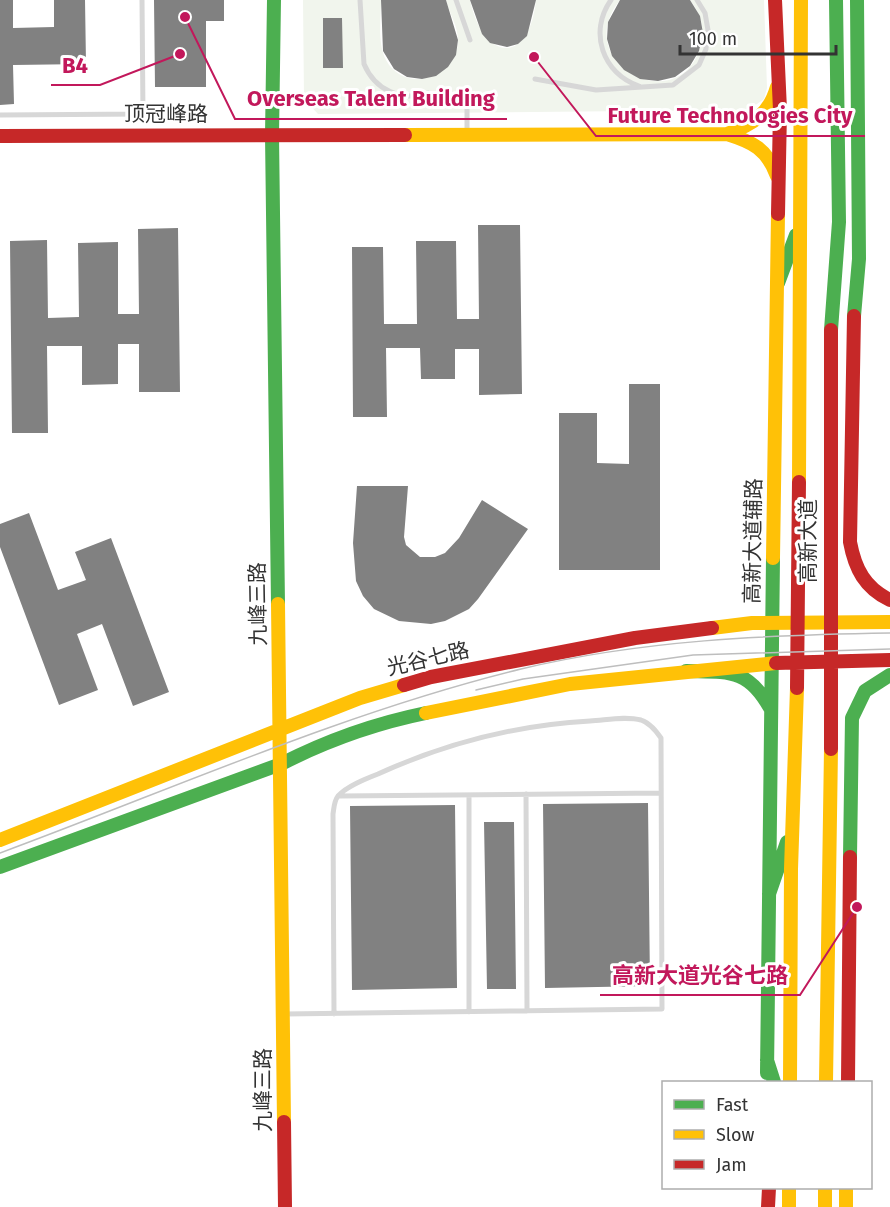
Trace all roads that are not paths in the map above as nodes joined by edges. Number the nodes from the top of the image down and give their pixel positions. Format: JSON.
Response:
{"nodes":[{"id":1,"x":142,"y":0,"type":"edge"},
{"id":2,"x":274,"y":0,"type":"edge"},
{"id":3,"x":360,"y":0,"type":"edge"},
{"id":4,"x":456,"y":0,"type":"edge"},
{"id":5,"x":611,"y":0,"type":"edge"},
{"id":6,"x":697,"y":0,"type":"edge"},
{"id":7,"x":775,"y":0,"type":"edge"},
{"id":8,"x":801,"y":0,"type":"edge"},
{"id":9,"x":836,"y":0,"type":"edge"},
{"id":10,"x":857,"y":0,"type":"edge"},
{"id":11,"x":470,"y":40,"type":"dead end"},
{"id":12,"x":535,"y":79,"type":"dead end"},
{"id":13,"x":777,"y":87,"type":"junction"},
{"id":14,"x":646,"y":89,"type":"junction"},
{"id":15,"x":428,"y":93,"type":"dead end"},
{"id":16,"x":467,"y":103,"type":"dead end"},
{"id":17,"x":0,"y":115,"type":"edge"},
{"id":18,"x":467,"y":134,"type":"junction"},
{"id":19,"x":727,"y":134,"type":"junction"},
{"id":20,"x":272,"y":135,"type":"junction"},
{"id":21,"x":0,"y":136,"type":"edge"},
{"id":22,"x":778,"y":180,"type":"junction"},
{"id":23,"x":839,"y":184,"type":"junction"},
{"id":24,"x":801,"y":221,"type":"junction"},
{"id":25,"x":859,"y":227,"type":"junction"},
{"id":26,"x":778,"y":283,"type":"junction"},
{"id":27,"x":814,"y":492,"type":"junction"},
{"id":28,"x":890,"y":600,"type":"edge"},
{"id":29,"x":890,"y":622,"type":"edge"},
{"id":30,"x":773,"y":623,"type":"junction"},
{"id":31,"x":832,"y":623,"type":"junction"},
{"id":32,"x":799,"y":624,"type":"junction"},
{"id":33,"x":890,"y":660,"type":"edge"},
{"id":34,"x":831,"y":663,"type":"junction"},
{"id":35,"x":772,"y":664,"type":"junction"},
{"id":36,"x":797,"y":664,"type":"junction"},
{"id":37,"x":686,"y":671,"type":"junction"},
{"id":38,"x":887,"y":675,"type":"edge"},
{"id":39,"x":856,"y":702,"type":"junction"},
{"id":40,"x":771,"y":712,"type":"junction"},
{"id":41,"x":280,"y":731,"type":"junction"},
{"id":42,"x":281,"y":764,"type":"junction"},
{"id":43,"x":830,"y":770,"type":"junction"},
{"id":44,"x":661,"y":793,"type":"junction"},
{"id":45,"x":526,"y":794,"type":"junction"},
{"id":46,"x":469,"y":795,"type":"junction"},
{"id":47,"x":338,"y":796,"type":"junction"},
{"id":48,"x":793,"y":825,"type":"junction"},
{"id":49,"x":0,"y":840,"type":"edge"},
{"id":50,"x":0,"y":867,"type":"edge"},
{"id":51,"x":769,"y":894,"type":"junction"},
{"id":52,"x":828,"y":959,"type":"junction"},
{"id":53,"x":527,"y":1011,"type":"junction"},
{"id":54,"x":469,"y":1012,"type":"junction"},
{"id":55,"x":283,"y":1014,"type":"junction"},
{"id":56,"x":334,"y":1014,"type":"junction"},
{"id":57,"x":848,"y":1030,"type":"junction"},
{"id":58,"x":767,"y":1060,"type":"junction"},
{"id":59,"x":767,"y":1081,"type":"edge"},
{"id":60,"x":773,"y":1081,"type":"edge"},
{"id":61,"x":790,"y":1081,"type":"edge"},
{"id":62,"x":826,"y":1081,"type":"edge"},
{"id":63,"x":848,"y":1081,"type":"edge"},
{"id":64,"x":769,"y":1189,"type":"edge"},
{"id":65,"x":789,"y":1189,"type":"edge"},
{"id":66,"x":825,"y":1189,"type":"edge"},
{"id":67,"x":846,"y":1189,"type":"edge"},
{"id":68,"x":285,"y":1207,"type":"edge"},
{"id":69,"x":768,"y":1207,"type":"edge"},
{"id":70,"x":789,"y":1207,"type":"edge"},
{"id":71,"x":825,"y":1207,"type":"edge"},
{"id":72,"x":846,"y":1207,"type":"edge"}],
"edges":[{"from":1,"to":17,"type":"lane"},
{"from":2,"to":20,"type":"main road","name":"九峰三路"},
{"from":3,"to":15,"type":"lane"},
{"from":4,"to":11,"type":"lane"},
{"from":5,"to":14,"type":"lane"},
{"from":6,"to":14,"type":"lane"},
{"from":7,"to":13,"type":"main road","name":"高新大道辅路"},
{"from":8,"to":24,"type":"main road","name":"高新大道"},
{"from":9,"to":23,"type":"main road","name":"高新大道"},
{"from":10,"to":25,"type":"main road"},
{"from":12,"to":14,"type":"lane"},
{"from":13,"to":19,"type":"main road"},
{"from":13,"to":22,"type":"main road","name":"高新大道辅路"},
{"from":16,"to":18,"type":"lane"},
{"from":18,"to":19,"type":"main road","name":"顶冠峰路"},
{"from":18,"to":20,"type":"main road","name":"顶冠峰路"},
{"from":19,"to":22,"type":"main road"},
{"from":20,"to":21,"type":"main road","name":"顶冠峰路"},
{"from":20,"to":41,"type":"main road","name":"九峰三路"},
{"from":22,"to":26,"type":"main road","name":"高新大道辅路"},
{"from":23,"to":25,"type":"main road"},
{"from":23,"to":27,"type":"main road","name":"高新大道"},
{"from":24,"to":26,"type":"main road"},
{"from":24,"to":27,"type":"main road","name":"高新大道"},
{"from":25,"to":28,"type":"main road"},
{"from":26,"to":30,"type":"main road","name":"高新大道辅路"},
{"from":27,"to":31,"type":"main road","name":"高新大道"},
{"from":27,"to":32,"type":"main road","name":"高新大道"},
{"from":29,"to":31,"type":"main road","name":"光谷七路"},
{"from":30,"to":32,"type":"main road","name":"光谷七路"},
{"from":30,"to":35,"type":"main road","name":"高新大道辅路"},
{"from":30,"to":41,"type":"main road","name":"光谷七路"},
{"from":31,"to":32,"type":"main road","name":"光谷七路"},
{"from":31,"to":34,"type":"main road","name":"高新大道"},
{"from":32,"to":36,"type":"main road","name":"高新大道"},
{"from":33,"to":34,"type":"main road"},
{"from":34,"to":36,"type":"main road"},
{"from":34,"to":43,"type":"main road","name":"高新大道"},
{"from":35,"to":36,"type":"main road"},
{"from":35,"to":37,"type":"main road"},
{"from":35,"to":40,"type":"main road","name":"高新大道辅路"},
{"from":36,"to":48,"type":"main road","name":"高新大道"},
{"from":37,"to":40,"type":"main road"},
{"from":37,"to":42,"type":"main road"},
{"from":38,"to":39,"type":"main road"},
{"from":39,"to":43,"type":"main road"},
{"from":39,"to":57,"type":"main road"},
{"from":40,"to":51,"type":"main road","name":"高新大道辅路"},
{"from":41,"to":42,"type":"main road","name":"九峰三路"},
{"from":41,"to":49,"type":"main road","name":"光谷七路"},
{"from":42,"to":50,"type":"main road"},
{"from":42,"to":55,"type":"main road","name":"九峰三路"},
{"from":43,"to":52,"type":"main road","name":"高新大道"},
{"from":44,"to":45,"type":"lane"},
{"from":44,"to":47,"type":"lane"},
{"from":44,"to":53,"type":"lane"},
{"from":45,"to":46,"type":"lane"},
{"from":45,"to":53,"type":"lane"},
{"from":46,"to":47,"type":"lane"},
{"from":46,"to":54,"type":"lane"},
{"from":47,"to":56,"type":"lane"},
{"from":48,"to":51,"type":"main road"},
{"from":48,"to":61,"type":"main road","name":"高新大道"},
{"from":51,"to":58,"type":"main road","name":"高新大道辅路"},
{"from":52,"to":57,"type":"main road"},
{"from":52,"to":62,"type":"main road","name":"高新大道"},
{"from":53,"to":54,"type":"lane"},
{"from":54,"to":56,"type":"lane"},
{"from":55,"to":56,"type":"lane"},
{"from":55,"to":68,"type":"main road","name":"九峰三路"},
{"from":57,"to":63,"type":"main road"},
{"from":58,"to":59,"type":"main road","name":"高新大道辅路"},
{"from":58,"to":60,"type":"main road"},
{"from":64,"to":69,"type":"main road"},
{"from":65,"to":70,"type":"main road"},
{"from":66,"to":71,"type":"main road"},
{"from":67,"to":72,"type":"main road"}]}
